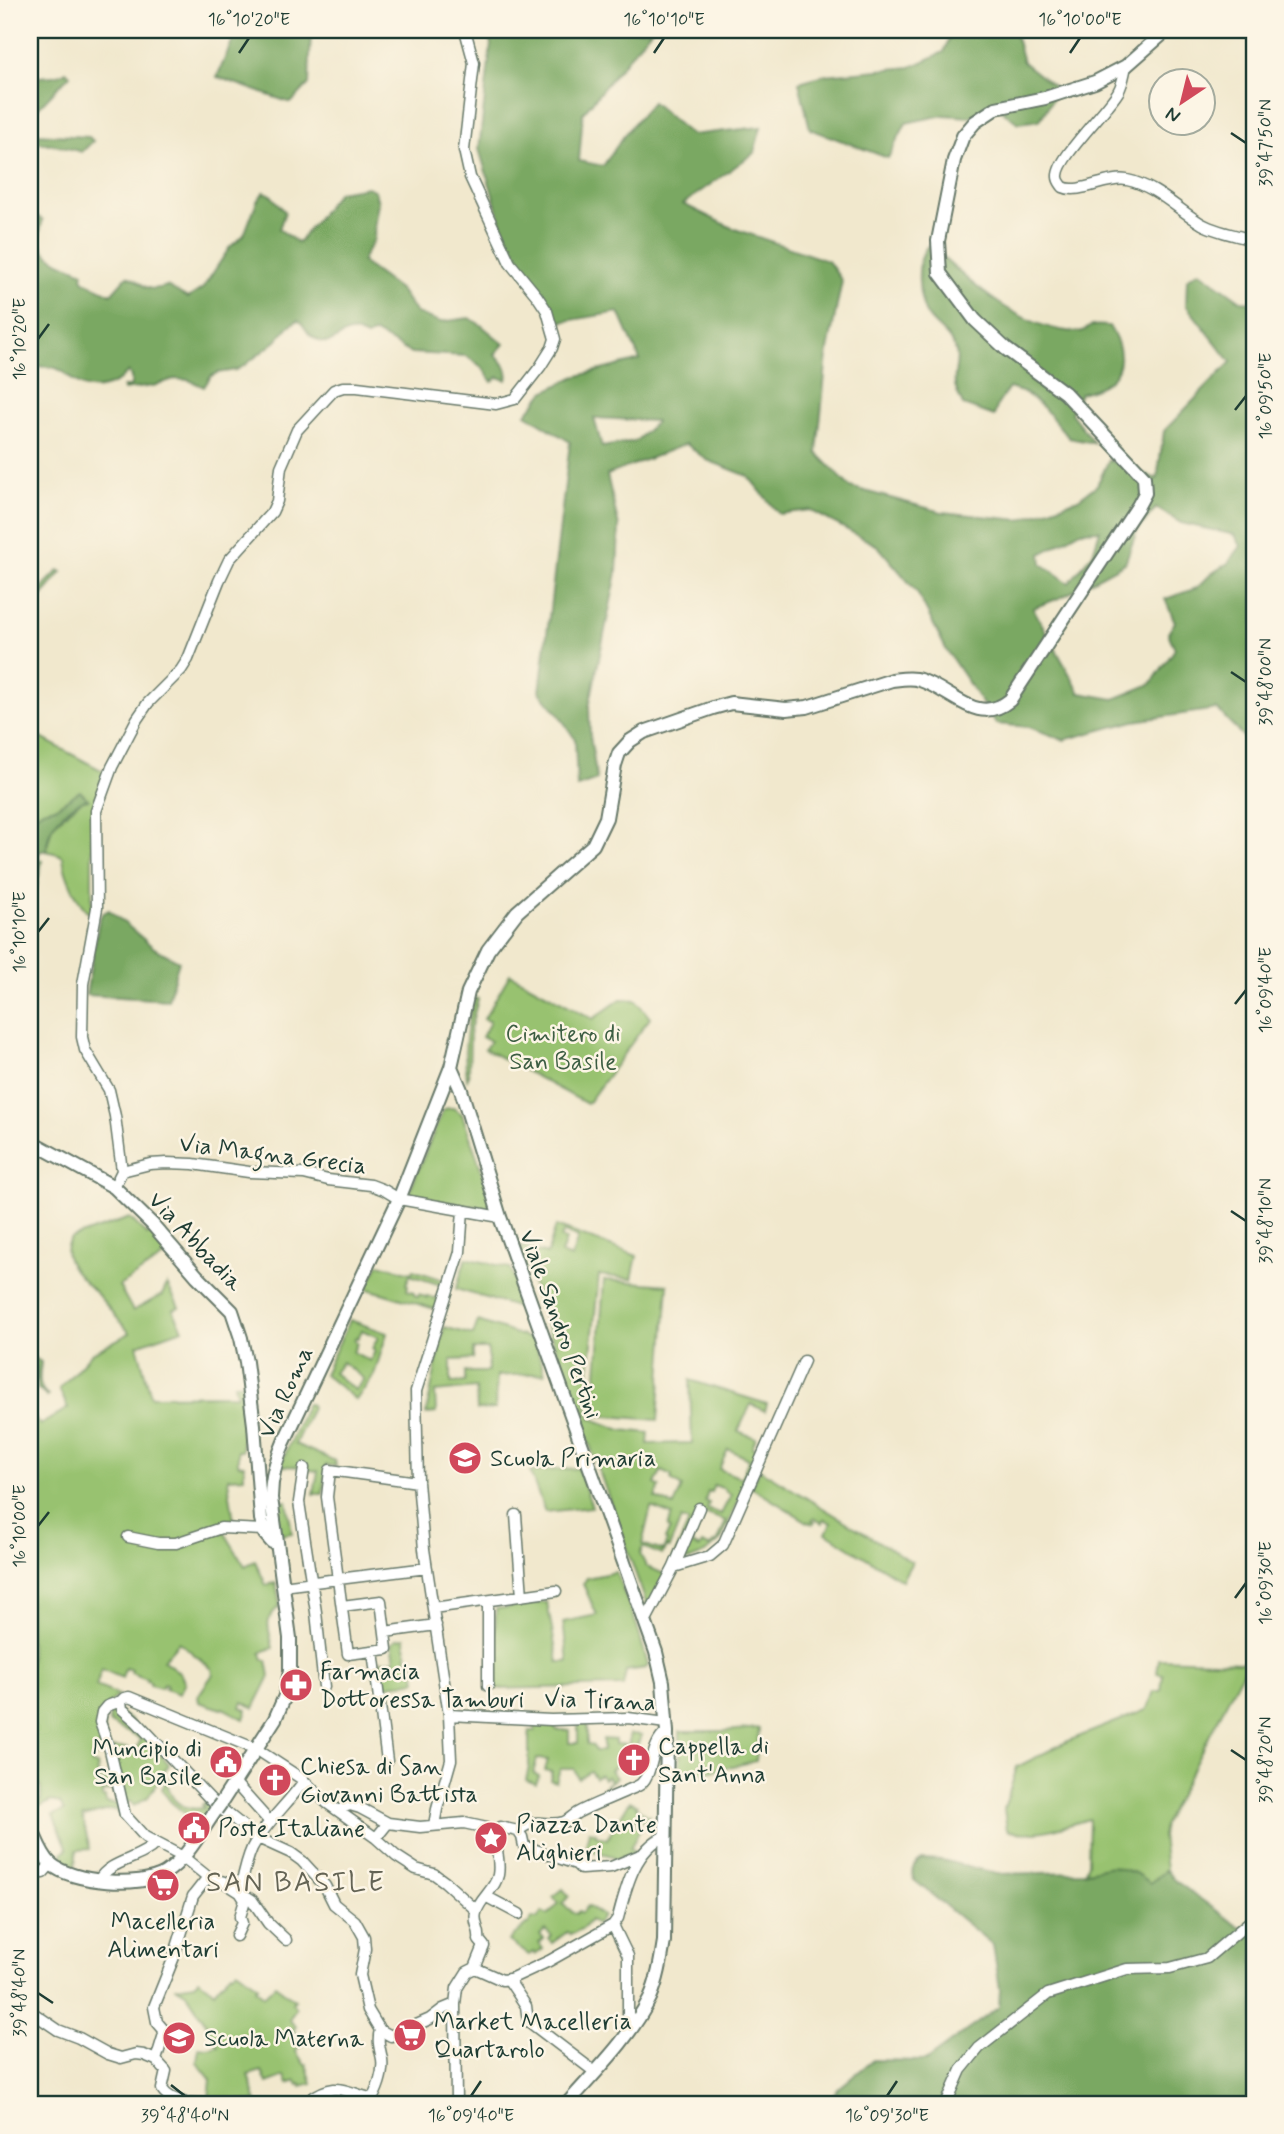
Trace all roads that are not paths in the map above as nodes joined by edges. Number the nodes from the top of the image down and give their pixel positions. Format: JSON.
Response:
{"nodes":[{"id":1,"x":465,"y":30,"type":"edge"},
{"id":2,"x":1167,"y":30,"type":"edge"},
{"id":3,"x":1126,"y":66,"type":"junction"},
{"id":4,"x":1254,"y":240,"type":"edge"},
{"id":5,"x":451,"y":1067,"type":"junction"},
{"id":6,"x":30,"y":1141,"type":"edge"},
{"id":7,"x":122,"y":1171,"type":"junction"},
{"id":8,"x":114,"y":1187,"type":"junction"},
{"id":9,"x":399,"y":1199,"type":"junction"},
{"id":10,"x":463,"y":1210,"type":"junction"},
{"id":11,"x":500,"y":1217,"type":"junction"},
{"id":12,"x":804,"y":1361,"type":"dead end"},
{"id":13,"x":304,"y":1468,"type":"dead end"},
{"id":14,"x":418,"y":1482,"type":"junction"},
{"id":15,"x":699,"y":1508,"type":"dead end"},
{"id":16,"x":516,"y":1515,"type":"dead end"},
{"id":17,"x":263,"y":1530,"type":"junction"},
{"id":18,"x":128,"y":1537,"type":"dead end"},
{"id":19,"x":276,"y":1542,"type":"junction"},
{"id":20,"x":674,"y":1567,"type":"junction"},
{"id":21,"x":427,"y":1568,"type":"junction"},
{"id":22,"x":338,"y":1581,"type":"junction"},
{"id":23,"x":312,"y":1584,"type":"junction"},
{"id":24,"x":282,"y":1586,"type":"junction"},
{"id":25,"x":556,"y":1591,"type":"dead end"},
{"id":26,"x":522,"y":1596,"type":"junction"},
{"id":27,"x":488,"y":1601,"type":"junction"},
{"id":28,"x":342,"y":1606,"type":"junction"},
{"id":29,"x":433,"y":1608,"type":"junction"},
{"id":30,"x":645,"y":1622,"type":"junction"},
{"id":31,"x":436,"y":1626,"type":"junction"},
{"id":32,"x":385,"y":1632,"type":"junction"},
{"id":33,"x":373,"y":1651,"type":"junction"},
{"id":34,"x":488,"y":1686,"type":"dead end"},
{"id":35,"x":324,"y":1687,"type":"dead end"},
{"id":36,"x":121,"y":1701,"type":"junction"},
{"id":37,"x":449,"y":1715,"type":"junction"},
{"id":38,"x":667,"y":1727,"type":"junction"},
{"id":39,"x":256,"y":1749,"type":"junction"},
{"id":40,"x":387,"y":1761,"type":"dead end"},
{"id":41,"x":304,"y":1781,"type":"junction"},
{"id":42,"x":234,"y":1782,"type":"junction"},
{"id":43,"x":220,"y":1808,"type":"junction"},
{"id":44,"x":340,"y":1812,"type":"junction"},
{"id":45,"x":269,"y":1821,"type":"junction"},
{"id":46,"x":388,"y":1823,"type":"junction"},
{"id":47,"x":434,"y":1825,"type":"junction"},
{"id":48,"x":30,"y":1826,"type":"edge"},
{"id":49,"x":496,"y":1830,"type":"junction"},
{"id":50,"x":518,"y":1831,"type":"junction"},
{"id":51,"x":665,"y":1836,"type":"junction"},
{"id":52,"x":258,"y":1838,"type":"junction"},
{"id":53,"x":376,"y":1838,"type":"junction"},
{"id":54,"x":156,"y":1843,"type":"junction"},
{"id":55,"x":640,"y":1855,"type":"junction"},
{"id":56,"x":183,"y":1857,"type":"junction"},
{"id":57,"x":51,"y":1864,"type":"junction"},
{"id":58,"x":30,"y":1874,"type":"edge"},
{"id":59,"x":208,"y":1877,"type":"junction"},
{"id":60,"x":99,"y":1880,"type":"junction"},
{"id":61,"x":240,"y":1891,"type":"junction"},
{"id":62,"x":487,"y":1897,"type":"junction"},
{"id":63,"x":476,"y":1910,"type":"junction"},
{"id":64,"x":519,"y":1914,"type":"dead end"},
{"id":65,"x":1254,"y":1918,"type":"edge"},
{"id":66,"x":613,"y":1925,"type":"junction"},
{"id":67,"x":236,"y":1936,"type":"dead end"},
{"id":68,"x":286,"y":1940,"type":"dead end"},
{"id":69,"x":475,"y":1968,"type":"junction"},
{"id":70,"x":508,"y":1979,"type":"junction"},
{"id":71,"x":455,"y":2004,"type":"junction"},
{"id":72,"x":31,"y":2011,"type":"edge"},
{"id":73,"x":634,"y":2024,"type":"junction"},
{"id":74,"x":380,"y":2030,"type":"junction"},
{"id":75,"x":156,"y":2060,"type":"junction"},
{"id":76,"x":595,"y":2072,"type":"junction"},
{"id":77,"x":371,"y":2101,"type":"edge"},
{"id":78,"x":310,"y":2103,"type":"edge"},
{"id":79,"x":252,"y":2104,"type":"edge"},
{"id":80,"x":297,"y":2104,"type":"edge"},
{"id":81,"x":456,"y":2104,"type":"edge"},
{"id":82,"x":567,"y":2104,"type":"edge"},
{"id":83,"x":946,"y":2104,"type":"edge"}],
"edges":[{"from":1,"to":7,"type":"street"},
{"from":2,"to":3,"type":"street"},
{"from":3,"to":4,"type":"street"},
{"from":3,"to":5,"type":"street","name":"Via Roma"},
{"from":5,"to":9,"type":"street","name":"Via Roma"},
{"from":5,"to":11,"type":"street","name":"Viale Sandro Pertini"},
{"from":6,"to":8,"type":"street","name":"Via Abbadia"},
{"from":7,"to":8,"type":"street"},
{"from":7,"to":9,"type":"street","name":"Via Magna Grecia"},
{"from":8,"to":17,"type":"street","name":"Via Abbadia"},
{"from":9,"to":10,"type":"street","name":"Via Magna Grecia"},
{"from":9,"to":19,"type":"street","name":"Via Roma"},
{"from":10,"to":11,"type":"street","name":"Via Magna Grecia"},
{"from":10,"to":14,"type":"street"},
{"from":11,"to":30,"type":"street","name":"Viale Sandro Pertini"},
{"from":12,"to":20,"type":"street"},
{"from":13,"to":23,"type":"street"},
{"from":14,"to":21,"type":"street"},
{"from":14,"to":22,"type":"street"},
{"from":15,"to":20,"type":"street"},
{"from":16,"to":26,"type":"street"},
{"from":17,"to":18,"type":"street"},
{"from":17,"to":19,"type":"street"},
{"from":19,"to":24,"type":"street","name":"Via Roma"},
{"from":20,"to":30,"type":"street"},
{"from":21,"to":22,"type":"street"},
{"from":21,"to":29,"type":"street"},
{"from":22,"to":23,"type":"street"},
{"from":22,"to":28,"type":"street"},
{"from":23,"to":24,"type":"street"},
{"from":23,"to":35,"type":"street"},
{"from":24,"to":39,"type":"street","name":"Via Roma"},
{"from":25,"to":26,"type":"street"},
{"from":26,"to":27,"type":"street"},
{"from":27,"to":29,"type":"street"},
{"from":27,"to":34,"type":"street"},
{"from":28,"to":32,"type":"street"},
{"from":28,"to":33,"type":"street"},
{"from":29,"to":31,"type":"street"},
{"from":30,"to":38,"type":"street","name":"Viale Sandro Pertini"},
{"from":31,"to":32,"type":"street"},
{"from":31,"to":37,"type":"street"},
{"from":32,"to":33,"type":"street"},
{"from":33,"to":40,"type":"street"},
{"from":36,"to":39,"type":"street"},
{"from":36,"to":43,"type":"street"},
{"from":36,"to":54,"type":"street"},
{"from":37,"to":38,"type":"street","name":"Via Tirana"},
{"from":37,"to":47,"type":"street"},
{"from":38,"to":50,"type":"street"},
{"from":38,"to":51,"type":"street","name":"Viale Sandro Pertini"},
{"from":39,"to":41,"type":"street"},
{"from":39,"to":42,"type":"street","name":"Via Roma"},
{"from":41,"to":44,"type":"street"},
{"from":41,"to":45,"type":"street"},
{"from":42,"to":43,"type":"street","name":"Via Roma"},
{"from":42,"to":45,"type":"street"},
{"from":43,"to":52,"type":"street"},
{"from":43,"to":56,"type":"street","name":"Via Roma"},
{"from":44,"to":46,"type":"street"},
{"from":44,"to":53,"type":"street"},
{"from":45,"to":52,"type":"street"},
{"from":46,"to":47,"type":"street"},
{"from":46,"to":53,"type":"street"},
{"from":47,"to":49,"type":"street"},
{"from":48,"to":57,"type":"street"},
{"from":49,"to":50,"type":"street"},
{"from":49,"to":62,"type":"street"},
{"from":50,"to":55,"type":"street"},
{"from":51,"to":55,"type":"street"},
{"from":51,"to":73,"type":"street","name":"Viale Sandro Pertini"},
{"from":52,"to":61,"type":"street"},
{"from":52,"to":74,"type":"street"},
{"from":53,"to":63,"type":"street"},
{"from":54,"to":56,"type":"street"},
{"from":54,"to":60,"type":"street"},
{"from":55,"to":66,"type":"street"},
{"from":56,"to":59,"type":"street"},
{"from":56,"to":60,"type":"street","name":"Via Roma"},
{"from":57,"to":58,"type":"street"},
{"from":57,"to":60,"type":"street","name":"Via Roma"},
{"from":59,"to":61,"type":"street"},
{"from":59,"to":75,"type":"street"},
{"from":61,"to":67,"type":"street"},
{"from":61,"to":68,"type":"street"},
{"from":62,"to":63,"type":"street"},
{"from":62,"to":64,"type":"street"},
{"from":63,"to":69,"type":"street"},
{"from":65,"to":83,"type":"street"},
{"from":66,"to":70,"type":"street"},
{"from":66,"to":73,"type":"street"},
{"from":69,"to":70,"type":"street"},
{"from":69,"to":71,"type":"street"},
{"from":70,"to":76,"type":"street"},
{"from":71,"to":74,"type":"street"},
{"from":71,"to":81,"type":"street"},
{"from":72,"to":75,"type":"street"},
{"from":73,"to":76,"type":"street","name":"Viale Sandro Pertini"},
{"from":74,"to":77,"type":"street"},
{"from":75,"to":79,"type":"street"},
{"from":76,"to":82,"type":"street","name":"Viale Sandro Pertini"},
{"from":77,"to":78,"type":"street"},
{"from":78,"to":80,"type":"street"}]}
